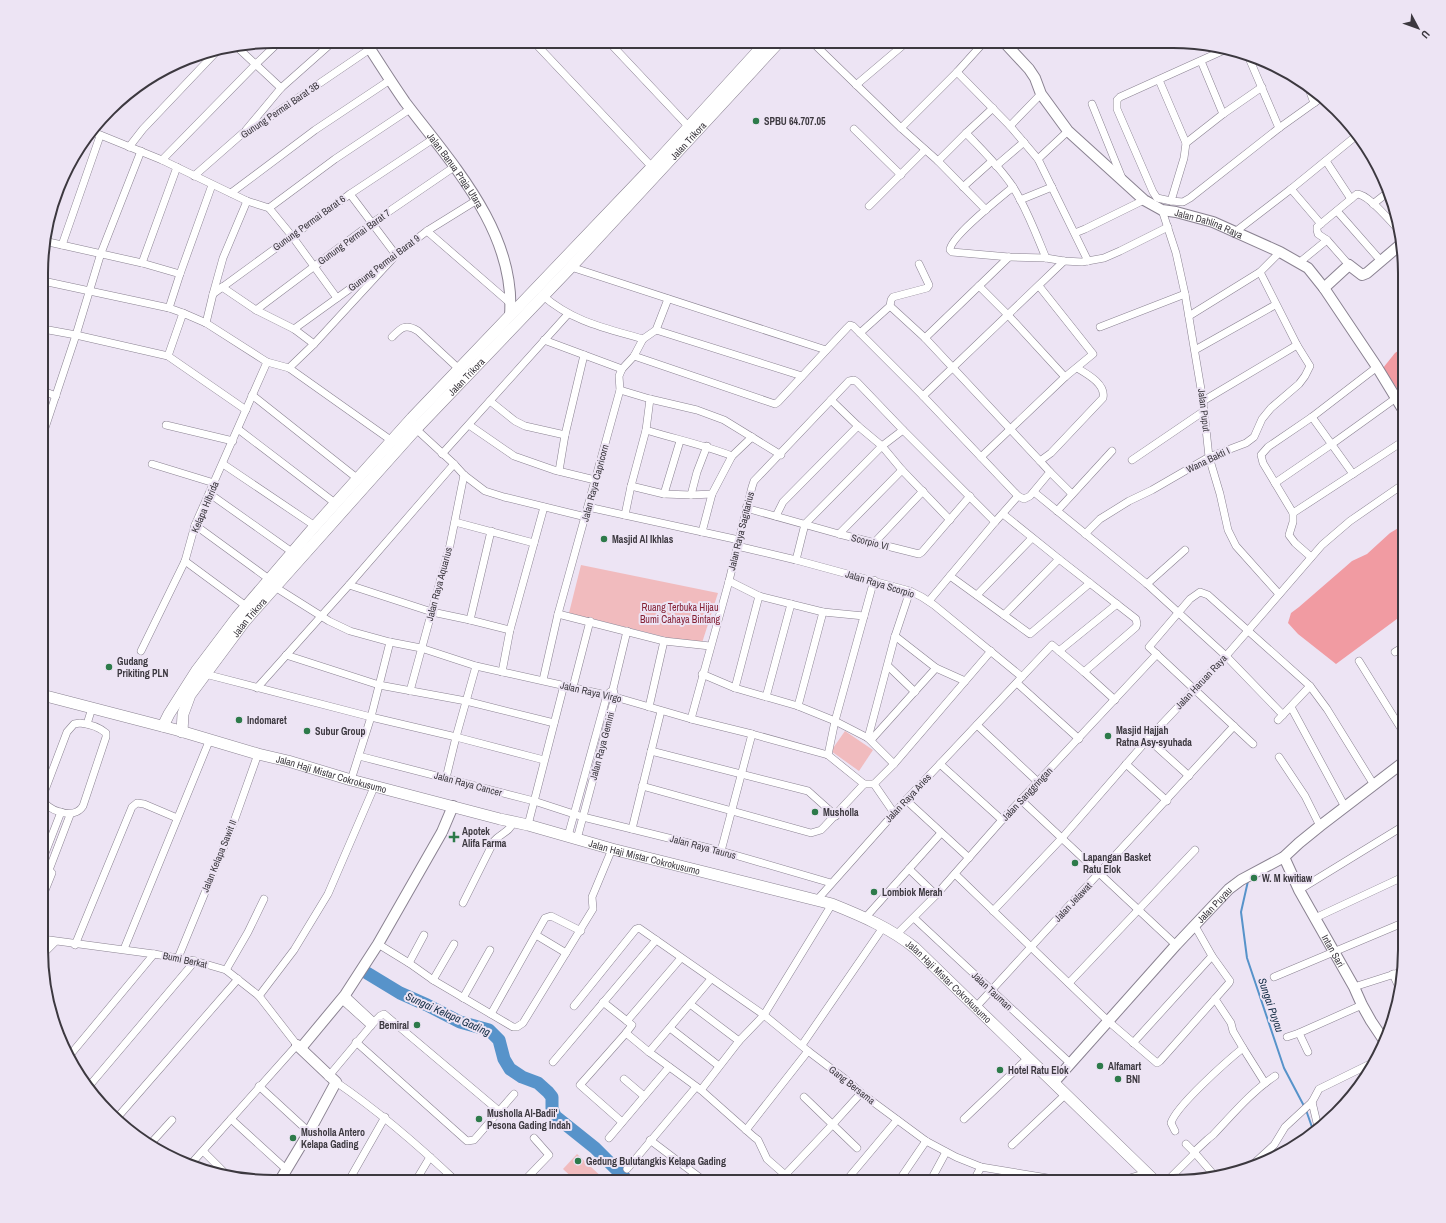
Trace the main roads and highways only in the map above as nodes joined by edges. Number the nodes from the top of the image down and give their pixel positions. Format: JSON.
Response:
{"nodes":[{"id":1,"x":760,"y":48,"type":"edge"},
{"id":2,"x":773,"y":48,"type":"edge"},
{"id":3,"x":572,"y":260,"type":"junction"},
{"id":4,"x":459,"y":374,"type":"junction"},
{"id":5,"x":272,"y":583,"type":"junction"},
{"id":6,"x":48,"y":697,"type":"edge"},
{"id":7,"x":163,"y":726,"type":"junction"},
{"id":8,"x":182,"y":732,"type":"junction"},
{"id":9,"x":1149,"y":1175,"type":"edge"}],
"edges":[{"from":1,"to":3,"type":"main road","name":"Jalan Trikora"},
{"from":2,"to":3,"type":"main road","name":"Jalan Trikora"},
{"from":3,"to":4,"type":"main road","name":"Jalan Trikora"},
{"from":3,"to":4,"type":"main road","name":"Jalan Trikora"},
{"from":4,"to":5,"type":"main road","name":"Jalan Trikora"},
{"from":4,"to":5,"type":"main road","name":"Jalan Trikora"},
{"from":5,"to":7,"type":"main road","name":"Jalan Trikora"},
{"from":5,"to":8,"type":"main road","name":"Jalan Trikora"},
{"from":6,"to":7,"type":"main road","name":"Jalan Haji Mistar Cokrokusumo"},
{"from":7,"to":8,"type":"main road","name":"Jalan Haji Mistar Cokrokusumo"},
{"from":8,"to":9,"type":"main road","name":"Jalan Haji Mistar Cokrokusumo"}]}
